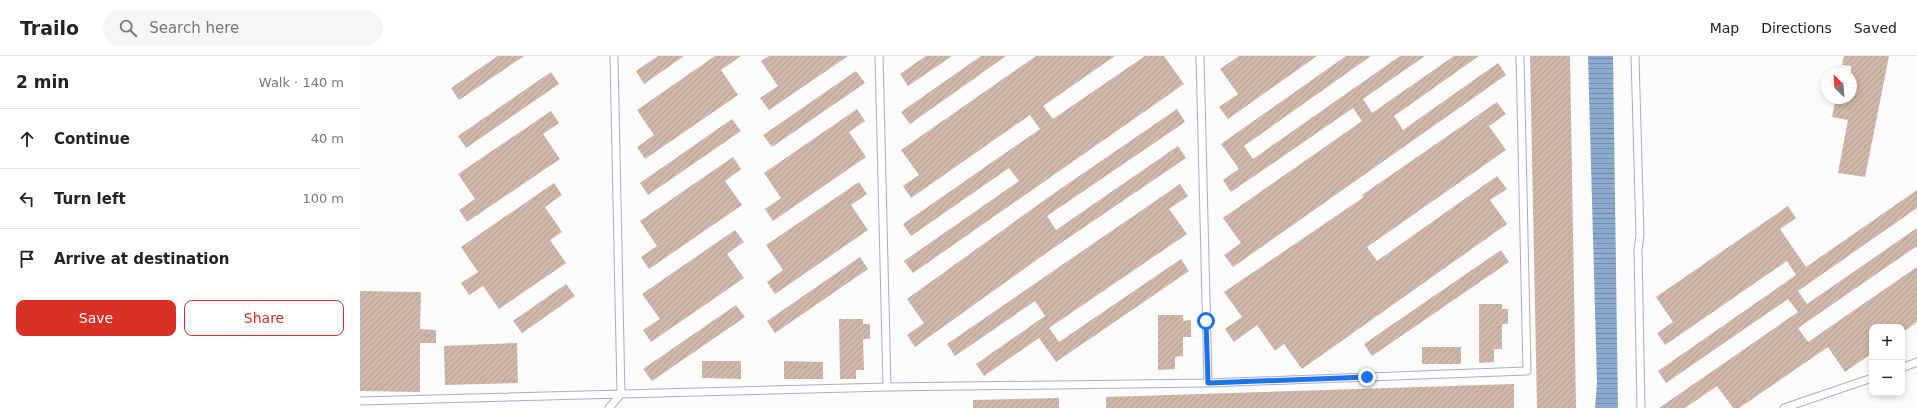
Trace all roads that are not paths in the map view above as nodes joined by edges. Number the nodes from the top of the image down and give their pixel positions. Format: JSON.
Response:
{"nodes":[{"id":1,"x":614,"y":56,"type":"edge"},
{"id":2,"x":879,"y":56,"type":"edge"},
{"id":3,"x":1200,"y":56,"type":"edge"},
{"id":4,"x":1520,"y":56,"type":"edge"},
{"id":5,"x":1635,"y":56,"type":"edge"},
{"id":6,"x":1917,"y":362,"type":"edge"},
{"id":7,"x":1905,"y":367,"type":"edge"},
{"id":8,"x":1869,"y":379,"type":"edge"},
{"id":9,"x":1208,"y":383,"type":"junction"},
{"id":10,"x":886,"y":387,"type":"junction"},
{"id":11,"x":621,"y":394,"type":"junction"},
{"id":12,"x":360,"y":401,"type":"edge"},
{"id":13,"x":609,"y":408,"type":"edge"},
{"id":14,"x":1641,"y":408,"type":"edge"},
{"id":15,"x":1784,"y":408,"type":"edge"}],
"edges":[{"from":1,"to":11,"type":"lane"},
{"from":2,"to":10,"type":"lane"},
{"from":3,"to":9,"type":"lane"},
{"from":4,"to":9,"type":"lane"},
{"from":5,"to":14,"type":"lane"},
{"from":6,"to":7,"type":"lane"},
{"from":8,"to":15,"type":"lane"},
{"from":9,"to":10,"type":"lane"},
{"from":10,"to":11,"type":"lane"},
{"from":11,"to":12,"type":"lane"},
{"from":11,"to":13,"type":"lane"}]}
